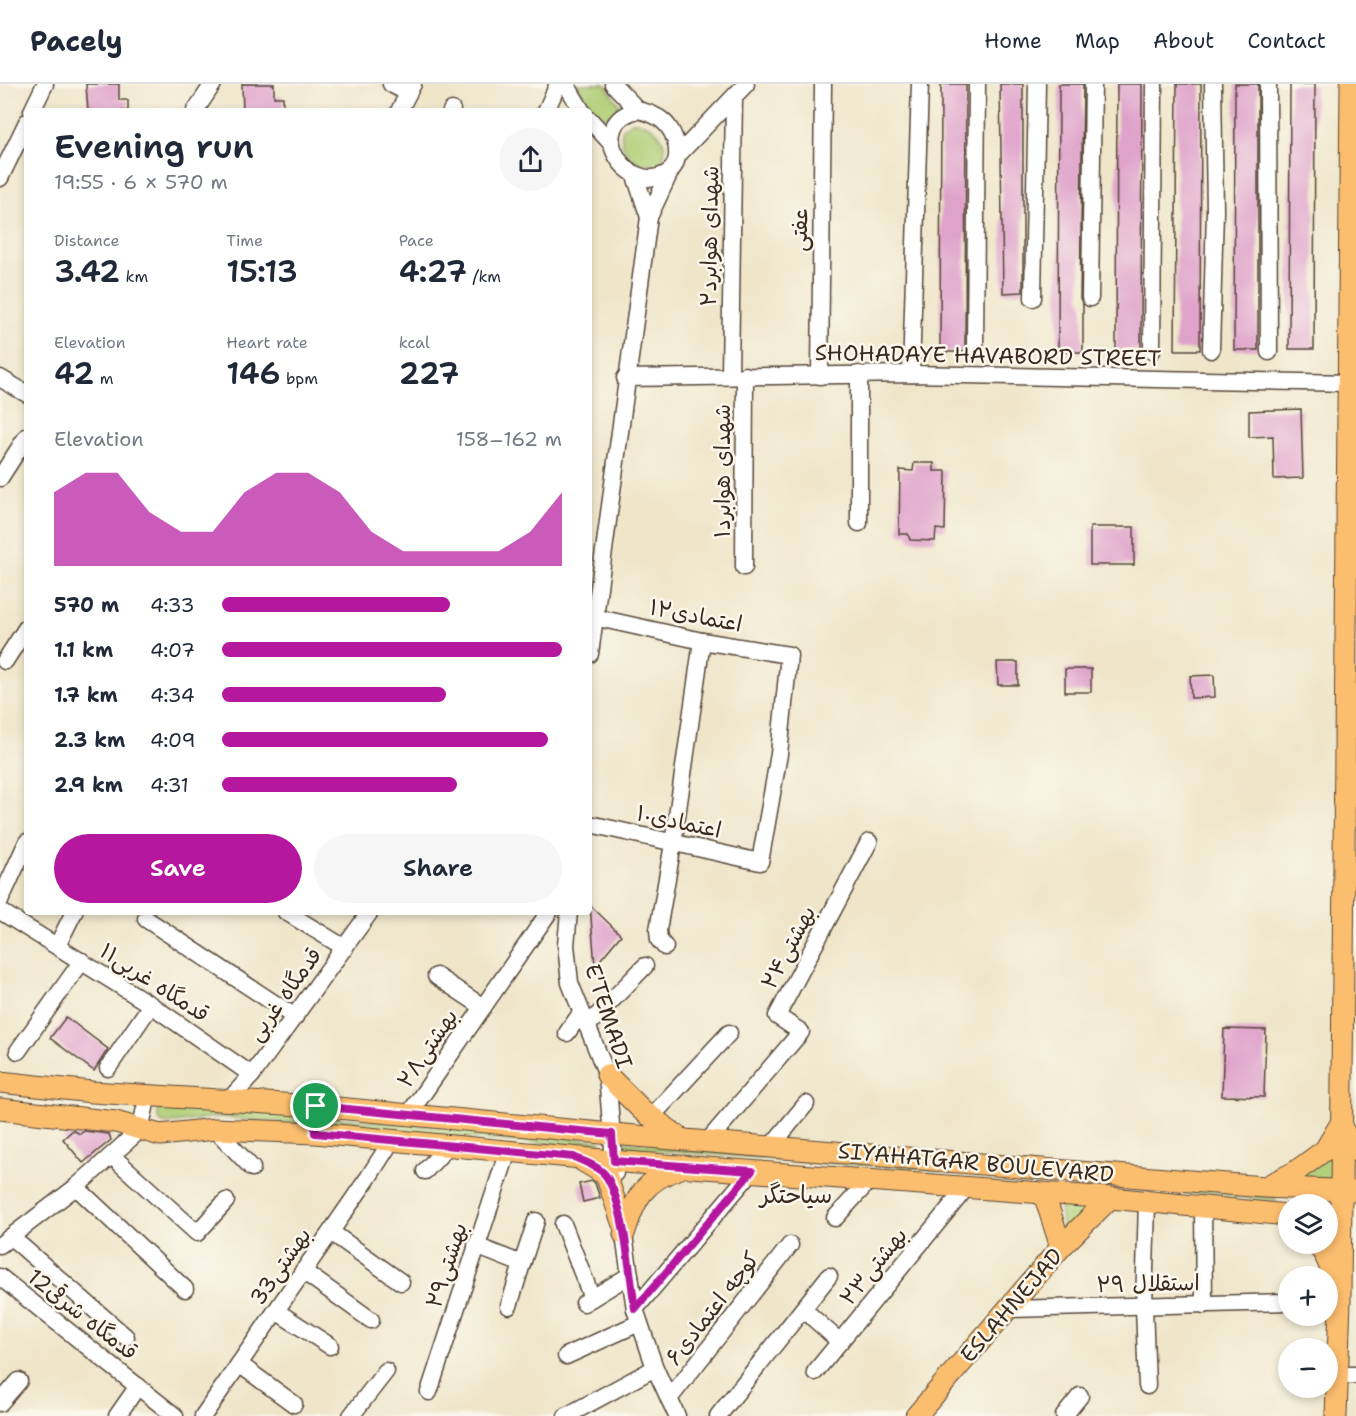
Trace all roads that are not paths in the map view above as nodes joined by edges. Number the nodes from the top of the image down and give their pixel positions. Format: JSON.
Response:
{"nodes":[{"id":1,"x":45,"y":84,"type":"edge"},
{"id":2,"x":213,"y":84,"type":"edge"},
{"id":3,"x":391,"y":84,"type":"edge"},
{"id":4,"x":558,"y":84,"type":"edge"},
{"id":5,"x":566,"y":84,"type":"edge"},
{"id":6,"x":613,"y":84,"type":"edge"},
{"id":7,"x":746,"y":84,"type":"edge"},
{"id":8,"x":824,"y":84,"type":"edge"},
{"id":9,"x":920,"y":84,"type":"edge"},
{"id":10,"x":977,"y":84,"type":"edge"},
{"id":11,"x":1037,"y":84,"type":"edge"},
{"id":12,"x":1093,"y":84,"type":"edge"},
{"id":13,"x":1154,"y":84,"type":"edge"},
{"id":14,"x":1213,"y":84,"type":"edge"},
{"id":15,"x":1268,"y":84,"type":"edge"},
{"id":16,"x":1351,"y":84,"type":"edge"},
{"id":17,"x":411,"y":88,"type":"edge"},
{"id":18,"x":734,"y":97,"type":"junction"},
{"id":19,"x":33,"y":108,"type":"edge"},
{"id":20,"x":197,"y":108,"type":"edge"},
{"id":21,"x":401,"y":108,"type":"edge"},
{"id":22,"x":547,"y":108,"type":"edge"},
{"id":23,"x":580,"y":108,"type":"edge"},
{"id":24,"x":638,"y":110,"type":"junction"},
{"id":25,"x":592,"y":122,"type":"edge"},
{"id":26,"x":24,"y":128,"type":"edge"},
{"id":27,"x":611,"y":142,"type":"junction"},
{"id":28,"x":678,"y":155,"type":"junction"},
{"id":29,"x":670,"y":172,"type":"junction"},
{"id":30,"x":634,"y":176,"type":"junction"},
{"id":31,"x":0,"y":178,"type":"edge"},
{"id":32,"x":649,"y":217,"type":"junction"},
{"id":33,"x":1033,"y":298,"type":"dead end"},
{"id":34,"x":1090,"y":298,"type":"dead end"},
{"id":35,"x":975,"y":348,"type":"dead end"},
{"id":36,"x":1211,"y":350,"type":"dead end"},
{"id":37,"x":1152,"y":351,"type":"dead end"},
{"id":38,"x":1269,"y":352,"type":"dead end"},
{"id":39,"x":859,"y":374,"type":"junction"},
{"id":40,"x":911,"y":374,"type":"junction"},
{"id":41,"x":737,"y":375,"type":"junction"},
{"id":42,"x":820,"y":376,"type":"junction"},
{"id":43,"x":0,"y":378,"type":"edge"},
{"id":44,"x":625,"y":378,"type":"junction"},
{"id":45,"x":1351,"y":383,"type":"junction"},
{"id":46,"x":24,"y":387,"type":"edge"},
{"id":47,"x":24,"y":441,"type":"edge"},
{"id":48,"x":0,"y":478,"type":"edge"},
{"id":49,"x":859,"y":523,"type":"dead end"},
{"id":50,"x":744,"y":567,"type":"dead end"},
{"id":51,"x":594,"y":617,"type":"junction"},
{"id":52,"x":24,"y":632,"type":"edge"},
{"id":53,"x":592,"y":635,"type":"edge"},
{"id":54,"x":702,"y":641,"type":"junction"},
{"id":55,"x":5,"y":661,"type":"dead end"},
{"id":56,"x":592,"y":824,"type":"edge"},
{"id":57,"x":870,"y":842,"type":"dead end"},
{"id":58,"x":674,"y":844,"type":"junction"},
{"id":59,"x":24,"y":851,"type":"edge"},
{"id":60,"x":760,"y":862,"type":"joint"},
{"id":61,"x":2,"y":913,"type":"edge"},
{"id":62,"x":72,"y":915,"type":"edge"},
{"id":63,"x":291,"y":915,"type":"edge"},
{"id":64,"x":368,"y":915,"type":"edge"},
{"id":65,"x":547,"y":915,"type":"edge"},
{"id":66,"x":569,"y":915,"type":"edge"},
{"id":67,"x":146,"y":919,"type":"dead end"},
{"id":68,"x":57,"y":946,"type":"junction"},
{"id":69,"x":665,"y":947,"type":"dead end"},
{"id":70,"x":345,"y":948,"type":"junction"},
{"id":71,"x":82,"y":961,"type":"junction"},
{"id":72,"x":645,"y":966,"type":"dead end"},
{"id":73,"x":436,"y":976,"type":"dead end"},
{"id":74,"x":502,"y":993,"type":"dead end"},
{"id":75,"x":151,"y":1005,"type":"junction"},
{"id":76,"x":483,"y":1007,"type":"junction"},
{"id":77,"x":295,"y":1017,"type":"junction"},
{"id":78,"x":584,"y":1020,"type":"junction"},
{"id":79,"x":465,"y":1032,"type":"junction"},
{"id":80,"x":567,"y":1033,"type":"dead end"},
{"id":81,"x":729,"y":1033,"type":"dead end"},
{"id":82,"x":18,"y":1051,"type":"dead end"},
{"id":83,"x":108,"y":1068,"type":"dead end"},
{"id":84,"x":252,"y":1075,"type":"junction"},
{"id":85,"x":607,"y":1075,"type":"junction"},
{"id":86,"x":0,"y":1082,"type":"edge"},
{"id":87,"x":148,"y":1095,"type":"junction"},
{"id":88,"x":230,"y":1100,"type":"junction"},
{"id":89,"x":806,"y":1104,"type":"dead end"},
{"id":90,"x":316,"y":1106,"type":"junction"},
{"id":91,"x":0,"y":1109,"type":"edge"},
{"id":92,"x":409,"y":1114,"type":"junction"},
{"id":93,"x":652,"y":1116,"type":"junction"},
{"id":94,"x":1340,"y":1125,"type":"junction"},
{"id":95,"x":140,"y":1130,"type":"junction"},
{"id":96,"x":215,"y":1130,"type":"junction"},
{"id":97,"x":315,"y":1133,"type":"junction"},
{"id":98,"x":612,"y":1134,"type":"junction"},
{"id":99,"x":680,"y":1138,"type":"junction"},
{"id":100,"x":392,"y":1140,"type":"junction"},
{"id":101,"x":708,"y":1141,"type":"junction"},
{"id":102,"x":449,"y":1145,"type":"junction"},
{"id":103,"x":772,"y":1145,"type":"junction"},
{"id":104,"x":508,"y":1151,"type":"junction"},
{"id":105,"x":1356,"y":1151,"type":"edge"},
{"id":106,"x":112,"y":1156,"type":"junction"},
{"id":107,"x":574,"y":1157,"type":"junction"},
{"id":108,"x":614,"y":1161,"type":"junction"},
{"id":109,"x":682,"y":1167,"type":"junction"},
{"id":110,"x":252,"y":1168,"type":"dead end"},
{"id":111,"x":752,"y":1171,"type":"junction"},
{"id":112,"x":425,"y":1172,"type":"dead end"},
{"id":113,"x":868,"y":1182,"type":"junction"},
{"id":114,"x":76,"y":1187,"type":"junction"},
{"id":115,"x":1264,"y":1187,"type":"junction"},
{"id":116,"x":966,"y":1188,"type":"junction"},
{"id":117,"x":1348,"y":1191,"type":"edge"},
{"id":118,"x":1044,"y":1194,"type":"junction"},
{"id":119,"x":1110,"y":1198,"type":"junction"},
{"id":120,"x":226,"y":1201,"type":"dead end"},
{"id":121,"x":1147,"y":1202,"type":"junction"},
{"id":122,"x":1203,"y":1208,"type":"junction"},
{"id":123,"x":1264,"y":1213,"type":"junction"},
{"id":124,"x":1278,"y":1214,"type":"edge"},
{"id":125,"x":1341,"y":1217,"type":"edge"},
{"id":126,"x":835,"y":1218,"type":"dead end"},
{"id":127,"x":1278,"y":1219,"type":"edge"},
{"id":128,"x":536,"y":1221,"type":"dead end"},
{"id":129,"x":563,"y":1224,"type":"dead end"},
{"id":130,"x":623,"y":1228,"type":"junction"},
{"id":131,"x":331,"y":1232,"type":"junction"},
{"id":132,"x":5,"y":1241,"type":"edge"},
{"id":133,"x":790,"y":1245,"type":"dead end"},
{"id":134,"x":476,"y":1246,"type":"junction"},
{"id":135,"x":1061,"y":1247,"type":"junction"},
{"id":136,"x":1356,"y":1262,"type":"edge"},
{"id":137,"x":522,"y":1264,"type":"junction"},
{"id":138,"x":1338,"y":1266,"type":"edge"},
{"id":139,"x":303,"y":1271,"type":"junction"},
{"id":140,"x":630,"y":1275,"type":"junction"},
{"id":141,"x":829,"y":1276,"type":"dead end"},
{"id":142,"x":0,"y":1277,"type":"edge"},
{"id":143,"x":401,"y":1282,"type":"dead end"},
{"id":144,"x":185,"y":1289,"type":"dead end"},
{"id":145,"x":1338,"y":1294,"type":"edge"},
{"id":146,"x":1278,"y":1302,"type":"edge"},
{"id":147,"x":1204,"y":1305,"type":"junction"},
{"id":148,"x":509,"y":1306,"type":"dead end"},
{"id":149,"x":1144,"y":1306,"type":"junction"},
{"id":150,"x":803,"y":1309,"type":"junction"},
{"id":151,"x":1008,"y":1309,"type":"junction"},
{"id":152,"x":276,"y":1311,"type":"junction"},
{"id":153,"x":1338,"y":1313,"type":"edge"},
{"id":154,"x":637,"y":1316,"type":"junction"},
{"id":155,"x":371,"y":1320,"type":"dead end"},
{"id":156,"x":126,"y":1337,"type":"dead end"},
{"id":157,"x":840,"y":1342,"type":"junction"},
{"id":158,"x":330,"y":1346,"type":"dead end"},
{"id":159,"x":566,"y":1356,"type":"dead end"},
{"id":160,"x":239,"y":1364,"type":"junction"},
{"id":161,"x":655,"y":1368,"type":"junction"},
{"id":162,"x":386,"y":1371,"type":"dead end"},
{"id":163,"x":815,"y":1372,"type":"dead end"},
{"id":164,"x":1346,"y":1375,"type":"edge"},
{"id":165,"x":19,"y":1381,"type":"dead end"},
{"id":166,"x":138,"y":1386,"type":"junction"},
{"id":167,"x":1147,"y":1386,"type":"dead end"},
{"id":168,"x":429,"y":1392,"type":"dead end"},
{"id":169,"x":1080,"y":1396,"type":"dead end"},
{"id":170,"x":669,"y":1399,"type":"junction"},
{"id":171,"x":0,"y":1403,"type":"edge"},
{"id":172,"x":294,"y":1404,"type":"dead end"},
{"id":173,"x":117,"y":1416,"type":"edge"},
{"id":174,"x":175,"y":1416,"type":"edge"},
{"id":175,"x":202,"y":1416,"type":"edge"},
{"id":176,"x":351,"y":1416,"type":"edge"},
{"id":177,"x":566,"y":1416,"type":"edge"},
{"id":178,"x":676,"y":1416,"type":"edge"},
{"id":179,"x":718,"y":1416,"type":"edge"},
{"id":180,"x":916,"y":1416,"type":"edge"},
{"id":181,"x":1064,"y":1416,"type":"edge"},
{"id":182,"x":1336,"y":1416,"type":"edge"}],
"edges":[{"from":1,"to":19,"type":"street"},
{"from":2,"to":20,"type":"street"},
{"from":3,"to":17,"type":"street"},
{"from":4,"to":22,"type":"street"},
{"from":5,"to":23,"type":"street"},
{"from":6,"to":24,"type":"street"},
{"from":7,"to":18,"type":"street"},
{"from":8,"to":42,"type":"street","name":"عفتی"},
{"from":9,"to":40,"type":"street"},
{"from":10,"to":35,"type":"street"},
{"from":11,"to":33,"type":"street"},
{"from":12,"to":34,"type":"street"},
{"from":13,"to":37,"type":"street"},
{"from":14,"to":36,"type":"street"},
{"from":15,"to":38,"type":"street"},
{"from":16,"to":45,"type":"main road"},
{"from":17,"to":21,"type":"street"},
{"from":18,"to":28,"type":"street"},
{"from":18,"to":41,"type":"street","name":"شهدای هوابرد۲"},
{"from":24,"to":27,"type":"street"},
{"from":24,"to":28,"type":"street"},
{"from":25,"to":27,"type":"street"},
{"from":26,"to":31,"type":"street"},
{"from":27,"to":30,"type":"street"},
{"from":28,"to":29,"type":"street"},
{"from":29,"to":30,"type":"street"},
{"from":29,"to":32,"type":"street"},
{"from":30,"to":32,"type":"street"},
{"from":32,"to":44,"type":"street"},
{"from":39,"to":40,"type":"street","name":"SHOHADAYE HAVABORD STREET"},
{"from":39,"to":42,"type":"street","name":"SHOHADAYE HAVABORD STREET"},
{"from":39,"to":49,"type":"street"},
{"from":40,"to":45,"type":"street","name":"SHOHADAYE HAVABORD STREET"},
{"from":41,"to":42,"type":"street","name":"SHOHADAYE HAVABORD STREET"},
{"from":41,"to":44,"type":"street","name":"SHOHADAYE HAVABORD STREET"},
{"from":41,"to":50,"type":"street","name":"شهدای هوابرد۱"},
{"from":43,"to":46,"type":"street"},
{"from":44,"to":51,"type":"street"},
{"from":45,"to":94,"type":"main road"},
{"from":47,"to":48,"type":"street"},
{"from":51,"to":53,"type":"street"},
{"from":51,"to":54,"type":"street","name":"اعتمادی۱۲"},
{"from":52,"to":55,"type":"street"},
{"from":54,"to":58,"type":"street"},
{"from":54,"to":60,"type":"street","name":"اعتمادی۱۲"},
{"from":56,"to":58,"type":"street","name":"اعتمادی۱۰"},
{"from":57,"to":101,"type":"street","name":"۲۴بهشتی"},
{"from":58,"to":60,"type":"street","name":"اعتمادی۱۰"},
{"from":58,"to":69,"type":"street"},
{"from":59,"to":61,"type":"street"},
{"from":61,"to":68,"type":"street","name":"قدمگاه غربی۱۱"},
{"from":62,"to":68,"type":"street"},
{"from":63,"to":70,"type":"street"},
{"from":64,"to":70,"type":"street","name":"قدمگاه غربی"},
{"from":65,"to":76,"type":"street","name":"۲۸بهشتی"},
{"from":66,"to":78,"type":"street","name":"E'TEMADI"},
{"from":67,"to":77,"type":"street"},
{"from":68,"to":71,"type":"street","name":"قدمگاه غربی۱۱"},
{"from":70,"to":77,"type":"street","name":"قدمگاه غربی"},
{"from":71,"to":75,"type":"street","name":"قدمگاه غربی۱۱"},
{"from":71,"to":82,"type":"street"},
{"from":72,"to":78,"type":"street"},
{"from":73,"to":76,"type":"street"},
{"from":74,"to":79,"type":"street"},
{"from":75,"to":83,"type":"street"},
{"from":75,"to":84,"type":"street","name":"قدمگاه غربی۱۱"},
{"from":76,"to":79,"type":"street","name":"۲۸بهشتی"},
{"from":77,"to":84,"type":"street","name":"قدمگاه غربی"},
{"from":78,"to":80,"type":"street"},
{"from":78,"to":85,"type":"street","name":"E'TEMADI"},
{"from":79,"to":92,"type":"street","name":"۲۸بهشتی"},
{"from":81,"to":93,"type":"street"},
{"from":84,"to":88,"type":"street","name":"قدمگاه غربی"},
{"from":85,"to":93,"type":"main road"},
{"from":85,"to":98,"type":"street","name":"E'TEMADI"},
{"from":86,"to":87,"type":"main road","name":"SIYAHATGAR BOULEVARD"},
{"from":87,"to":88,"type":"main road","name":"SIYAHATGAR BOULEVARD"},
{"from":87,"to":95,"type":"street"},
{"from":88,"to":90,"type":"main road","name":"SIYAHATGAR BOULEVARD"},
{"from":89,"to":103,"type":"street"},
{"from":90,"to":92,"type":"main road","name":"SIYAHATGAR BOULEVARD"},
{"from":90,"to":97,"type":"main road"},
{"from":91,"to":95,"type":"main road"},
{"from":92,"to":98,"type":"main road","name":"SIYAHATGAR BOULEVARD"},
{"from":93,"to":99,"type":"main road"},
{"from":94,"to":105,"type":"main road"},
{"from":94,"to":115,"type":"main road"},
{"from":94,"to":117,"type":"main road"},
{"from":95,"to":96,"type":"main road"},
{"from":95,"to":106,"type":"street"},
{"from":96,"to":97,"type":"main road"},
{"from":96,"to":110,"type":"street"},
{"from":97,"to":100,"type":"main road"},
{"from":98,"to":99,"type":"main road","name":"SIYAHATGAR BOULEVARD"},
{"from":98,"to":108,"type":"street","name":"E'TEMADI"},
{"from":99,"to":101,"type":"main road","name":"SIYAHATGAR BOULEVARD"},
{"from":100,"to":102,"type":"main road"},
{"from":100,"to":131,"type":"street","name":"33بهشتی"},
{"from":101,"to":103,"type":"main road","name":"SIYAHATGAR BOULEVARD"},
{"from":102,"to":104,"type":"main road"},
{"from":102,"to":112,"type":"street"},
{"from":103,"to":115,"type":"main road","name":"SIYAHATGAR BOULEVARD"},
{"from":104,"to":107,"type":"main road"},
{"from":104,"to":134,"type":"street","name":"۲۹بهشتی"},
{"from":106,"to":114,"type":"street"},
{"from":106,"to":120,"type":"street"},
{"from":107,"to":108,"type":"main road"},
{"from":107,"to":130,"type":"main road"},
{"from":108,"to":109,"type":"main road"},
{"from":108,"to":130,"type":"street"},
{"from":109,"to":111,"type":"main road"},
{"from":109,"to":130,"type":"main road"},
{"from":111,"to":113,"type":"main road"},
{"from":111,"to":154,"type":"street"},
{"from":113,"to":116,"type":"main road"},
{"from":113,"to":126,"type":"street"},
{"from":114,"to":132,"type":"street"},
{"from":114,"to":144,"type":"street"},
{"from":115,"to":117,"type":"main road","name":"SIYAHATGAR BOULEVARD"},
{"from":116,"to":118,"type":"main road"},
{"from":116,"to":157,"type":"street","name":"۲۳بهشتی"},
{"from":117,"to":125,"type":"main road"},
{"from":118,"to":119,"type":"main road"},
{"from":118,"to":135,"type":"main road"},
{"from":119,"to":121,"type":"main road"},
{"from":119,"to":135,"type":"main road","name":"ESLAHNEJAD"},
{"from":121,"to":122,"type":"main road"},
{"from":121,"to":149,"type":"street"},
{"from":122,"to":123,"type":"main road"},
{"from":122,"to":147,"type":"street"},
{"from":123,"to":124,"type":"main road"},
{"from":123,"to":127,"type":"main road"},
{"from":125,"to":138,"type":"main road"},
{"from":128,"to":137,"type":"street"},
{"from":129,"to":140,"type":"street"},
{"from":130,"to":140,"type":"street"},
{"from":131,"to":139,"type":"street","name":"33بهشتی"},
{"from":131,"to":143,"type":"street"},
{"from":132,"to":156,"type":"street"},
{"from":133,"to":170,"type":"street","name":"کوچه اعتمادی۶"},
{"from":134,"to":137,"type":"street"},
{"from":134,"to":168,"type":"street","name":"۲۹بهشتی"},
{"from":135,"to":151,"type":"main road","name":"ESLAHNEJAD"},
{"from":136,"to":145,"type":"main road"},
{"from":137,"to":148,"type":"street"},
{"from":139,"to":152,"type":"street","name":"33بهشتی"},
{"from":139,"to":155,"type":"street"},
{"from":140,"to":154,"type":"street"},
{"from":141,"to":150,"type":"street"},
{"from":142,"to":166,"type":"street","name":"12قدمگاه شرقی"},
{"from":146,"to":147,"type":"street","name":"۲۹ استقلال"},
{"from":147,"to":149,"type":"street","name":"۲۹ استقلال"},
{"from":149,"to":151,"type":"street","name":"۲۹ استقلال"},
{"from":149,"to":167,"type":"street"},
{"from":150,"to":157,"type":"street"},
{"from":150,"to":179,"type":"street"},
{"from":151,"to":180,"type":"main road","name":"ESLAHNEJAD"},
{"from":152,"to":158,"type":"street"},
{"from":152,"to":160,"type":"street","name":"33بهشتی"},
{"from":153,"to":164,"type":"main road"},
{"from":154,"to":159,"type":"street"},
{"from":154,"to":161,"type":"street"},
{"from":157,"to":163,"type":"street","name":"۲۳بهشتی"},
{"from":160,"to":172,"type":"street"},
{"from":160,"to":175,"type":"street","name":"33بهشتی"},
{"from":161,"to":170,"type":"street"},
{"from":161,"to":177,"type":"street"},
{"from":162,"to":176,"type":"street"},
{"from":164,"to":182,"type":"main road"},
{"from":165,"to":171,"type":"street"},
{"from":166,"to":173,"type":"street"},
{"from":166,"to":174,"type":"street","name":"12قدمگاه شرقی"},
{"from":169,"to":181,"type":"street"},
{"from":170,"to":178,"type":"street"}]}
